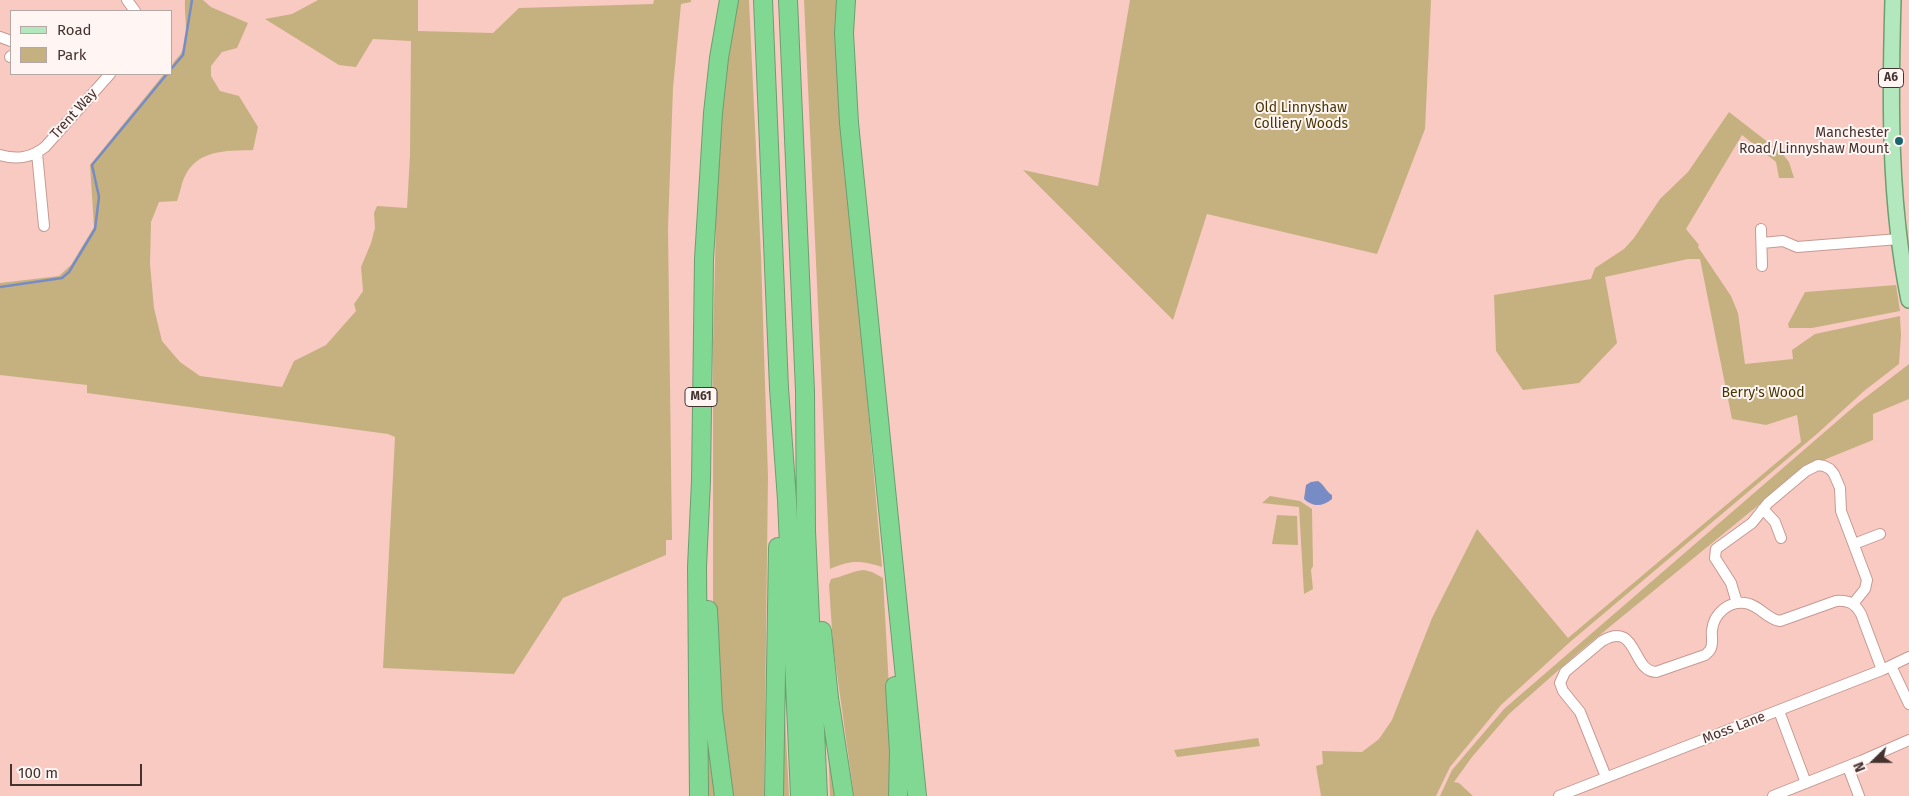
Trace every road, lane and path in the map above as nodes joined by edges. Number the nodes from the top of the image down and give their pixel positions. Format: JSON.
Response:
{"nodes":[{"id":1,"x":728,"y":0,"type":"edge"},
{"id":2,"x":763,"y":0,"type":"edge"},
{"id":3,"x":788,"y":0,"type":"edge"},
{"id":4,"x":846,"y":0,"type":"edge"},
{"id":5,"x":1893,"y":0,"type":"edge"},
{"id":6,"x":109,"y":75,"type":"edge"},
{"id":7,"x":37,"y":154,"type":"junction"},
{"id":8,"x":0,"y":155,"type":"edge"},
{"id":9,"x":45,"y":226,"type":"dead end"},
{"id":10,"x":1761,"y":229,"type":"dead end"},
{"id":11,"x":1899,"y":239,"type":"junction"},
{"id":12,"x":1762,"y":243,"type":"junction"},
{"id":13,"x":1762,"y":266,"type":"dead end"},
{"id":14,"x":1909,"y":300,"type":"edge"},
{"id":15,"x":874,"y":366,"type":"junction"},
{"id":16,"x":779,"y":388,"type":"junction"},
{"id":17,"x":804,"y":391,"type":"junction"},
{"id":18,"x":701,"y":481,"type":"junction"},
{"id":19,"x":1763,"y":509,"type":"junction"},
{"id":20,"x":1880,"y":534,"type":"dead end"},
{"id":21,"x":1781,"y":538,"type":"dead end"},
{"id":22,"x":1854,"y":544,"type":"junction"},
{"id":23,"x":1737,"y":603,"type":"junction"},
{"id":24,"x":1853,"y":604,"type":"junction"},
{"id":25,"x":1909,"y":657,"type":"edge"},
{"id":26,"x":1887,"y":668,"type":"junction"},
{"id":27,"x":1909,"y":704,"type":"edge"},
{"id":28,"x":1779,"y":710,"type":"junction"},
{"id":29,"x":1909,"y":740,"type":"edge"},
{"id":30,"x":1848,"y":767,"type":"junction"},
{"id":31,"x":1606,"y":777,"type":"junction"},
{"id":32,"x":1806,"y":783,"type":"junction"},
{"id":33,"x":1574,"y":793,"type":"edge"},
{"id":34,"x":699,"y":796,"type":"edge"},
{"id":35,"x":724,"y":796,"type":"edge"},
{"id":36,"x":774,"y":796,"type":"edge"},
{"id":37,"x":800,"y":796,"type":"edge"},
{"id":38,"x":818,"y":796,"type":"edge"},
{"id":39,"x":844,"y":796,"type":"edge"},
{"id":40,"x":898,"y":796,"type":"edge"},
{"id":41,"x":917,"y":796,"type":"edge"},
{"id":42,"x":1559,"y":796,"type":"edge"},
{"id":43,"x":1772,"y":796,"type":"edge"},
{"id":44,"x":1859,"y":796,"type":"edge"}],
"edges":[{"from":1,"to":18,"type":"highway","number":"M61"},
{"from":2,"to":16,"type":"highway"},
{"from":3,"to":17,"type":"highway"},
{"from":4,"to":15,"type":"highway"},
{"from":5,"to":11,"type":"main road","number":"A6"},
{"from":6,"to":7,"type":"street","name":"Trent Way"},
{"from":7,"to":8,"type":"street"},
{"from":7,"to":9,"type":"street"},
{"from":10,"to":12,"type":"street"},
{"from":11,"to":12,"type":"street"},
{"from":11,"to":14,"type":"main road","number":"A6"},
{"from":12,"to":13,"type":"street"},
{"from":15,"to":40,"type":"highway"},
{"from":15,"to":41,"type":"highway"},
{"from":16,"to":36,"type":"highway"},
{"from":16,"to":37,"type":"highway"},
{"from":17,"to":38,"type":"highway"},
{"from":17,"to":39,"type":"highway"},
{"from":18,"to":34,"type":"highway","number":"M61"},
{"from":18,"to":35,"type":"highway","number":"M61"},
{"from":19,"to":21,"type":"street"},
{"from":19,"to":22,"type":"street"},
{"from":19,"to":23,"type":"street"},
{"from":20,"to":22,"type":"street"},
{"from":22,"to":24,"type":"street"},
{"from":23,"to":24,"type":"street"},
{"from":23,"to":31,"type":"street"},
{"from":24,"to":26,"type":"street"},
{"from":25,"to":26,"type":"street","name":"Moss Lane"},
{"from":26,"to":27,"type":"street"},
{"from":26,"to":28,"type":"street","name":"Moss Lane"},
{"from":28,"to":31,"type":"street","name":"Moss Lane"},
{"from":28,"to":32,"type":"street"},
{"from":29,"to":30,"type":"street"},
{"from":30,"to":32,"type":"street"},
{"from":30,"to":44,"type":"street"},
{"from":31,"to":33,"type":"street","name":"Moss Lane"},
{"from":32,"to":43,"type":"street"},
{"from":33,"to":42,"type":"street","name":"Moss Lane"}]}
